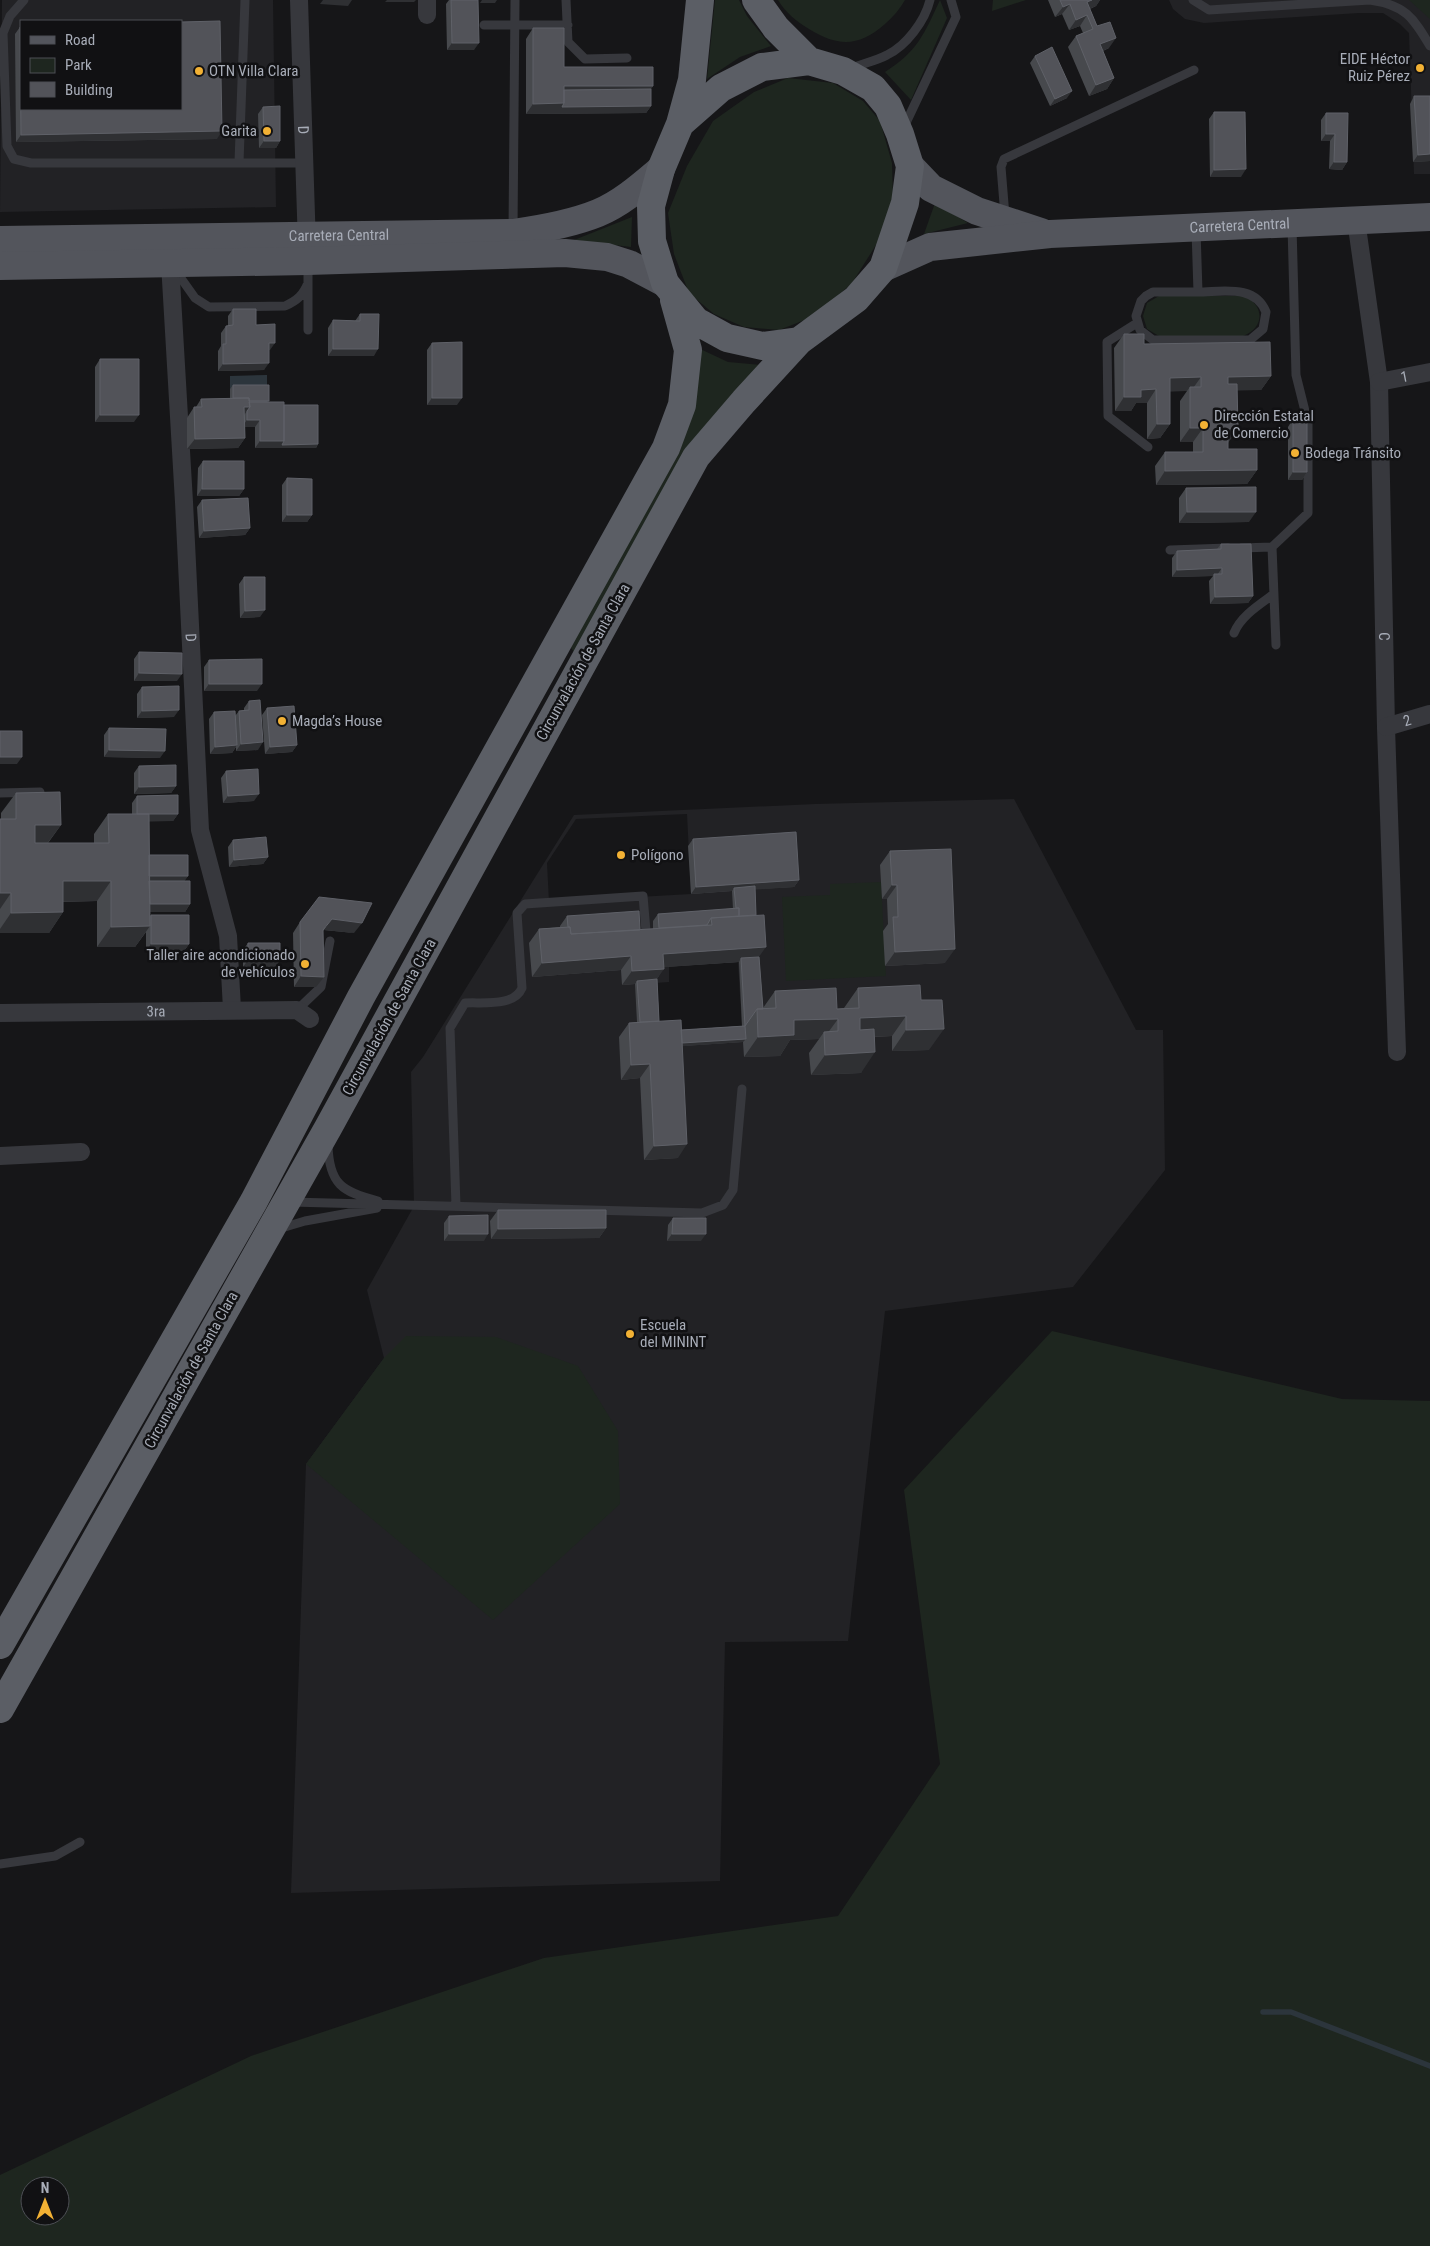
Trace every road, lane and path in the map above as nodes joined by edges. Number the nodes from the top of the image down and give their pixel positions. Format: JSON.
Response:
{"nodes":[{"id":1,"x":24,"y":0,"type":"edge"},
{"id":2,"x":244,"y":0,"type":"edge"},
{"id":3,"x":299,"y":0,"type":"edge"},
{"id":4,"x":515,"y":0,"type":"edge"},
{"id":5,"x":566,"y":0,"type":"edge"},
{"id":6,"x":700,"y":0,"type":"edge"},
{"id":7,"x":756,"y":0,"type":"edge"},
{"id":8,"x":930,"y":0,"type":"edge"},
{"id":9,"x":951,"y":0,"type":"edge"},
{"id":10,"x":1193,"y":0,"type":"edge"},
{"id":11,"x":484,"y":25,"type":"dead end"},
{"id":12,"x":514,"y":25,"type":"junction"},
{"id":13,"x":568,"y":25,"type":"junction"},
{"id":14,"x":1430,"y":46,"type":"edge"},
{"id":15,"x":626,"y":58,"type":"dead end"},
{"id":16,"x":809,"y":61,"type":"junction"},
{"id":17,"x":843,"y":70,"type":"junction"},
{"id":18,"x":1194,"y":70,"type":"dead end"},
{"id":19,"x":680,"y":124,"type":"junction"},
{"id":20,"x":900,"y":134,"type":"junction"},
{"id":21,"x":239,"y":162,"type":"junction"},
{"id":22,"x":304,"y":163,"type":"junction"},
{"id":23,"x":910,"y":166,"type":"junction"},
{"id":24,"x":661,"y":169,"type":"junction"},
{"id":25,"x":1430,"y":217,"type":"edge"},
{"id":26,"x":1006,"y":220,"type":"junction"},
{"id":27,"x":1356,"y":220,"type":"junction"},
{"id":28,"x":1292,"y":224,"type":"junction"},
{"id":29,"x":1196,"y":228,"type":"junction"},
{"id":30,"x":512,"y":233,"type":"junction"},
{"id":31,"x":1050,"y":234,"type":"junction"},
{"id":32,"x":0,"y":240,"type":"edge"},
{"id":33,"x":307,"y":260,"type":"junction"},
{"id":34,"x":170,"y":263,"type":"junction"},
{"id":35,"x":0,"y":266,"type":"edge"},
{"id":36,"x":883,"y":268,"type":"junction"},
{"id":37,"x":669,"y":288,"type":"junction"},
{"id":38,"x":1198,"y":292,"type":"junction"},
{"id":39,"x":1137,"y":323,"type":"junction"},
{"id":40,"x":308,"y":330,"type":"dead end"},
{"id":41,"x":800,"y":341,"type":"junction"},
{"id":42,"x":1430,"y":372,"type":"edge"},
{"id":43,"x":1379,"y":382,"type":"junction"},
{"id":44,"x":1148,"y":447,"type":"dead end"},
{"id":45,"x":1272,"y":547,"type":"junction"},
{"id":46,"x":1170,"y":550,"type":"dead end"},
{"id":47,"x":1274,"y":594,"type":"junction"},
{"id":48,"x":1234,"y":633,"type":"dead end"},
{"id":49,"x":1276,"y":645,"type":"dead end"},
{"id":50,"x":1430,"y":714,"type":"edge"},
{"id":51,"x":1386,"y":727,"type":"junction"},
{"id":52,"x":40,"y":792,"type":"edge"},
{"id":53,"x":0,"y":793,"type":"edge"},
{"id":54,"x":646,"y":931,"type":"edge"},
{"id":55,"x":330,"y":941,"type":"dead end"},
{"id":56,"x":232,"y":1009,"type":"junction"},
{"id":57,"x":0,"y":1013,"type":"edge"},
{"id":58,"x":304,"y":1014,"type":"joint"},
{"id":59,"x":1397,"y":1052,"type":"dead end"},
{"id":60,"x":742,"y":1089,"type":"dead end"},
{"id":61,"x":328,"y":1128,"type":"junction"},
{"id":62,"x":81,"y":1152,"type":"dead end"},
{"id":63,"x":0,"y":1156,"type":"edge"},
{"id":64,"x":270,"y":1201,"type":"junction"},
{"id":65,"x":395,"y":1205,"type":"junction"},
{"id":66,"x":456,"y":1206,"type":"junction"},
{"id":67,"x":270,"y":1231,"type":"junction"},
{"id":68,"x":0,"y":1645,"type":"edge"},
{"id":69,"x":0,"y":1709,"type":"edge"},
{"id":70,"x":80,"y":1842,"type":"dead end"},
{"id":71,"x":0,"y":1864,"type":"edge"}],
"edges":[{"from":1,"to":21,"type":"lane"},
{"from":2,"to":21,"type":"lane"},
{"from":3,"to":22,"type":"street","name":"D"},
{"from":4,"to":12,"type":"lane"},
{"from":5,"to":13,"type":"lane"},
{"from":6,"to":19,"type":"highway"},
{"from":7,"to":16,"type":"highway"},
{"from":8,"to":17,"type":"lane"},
{"from":9,"to":20,"type":"lane"},
{"from":10,"to":14,"type":"lane"},
{"from":11,"to":12,"type":"lane"},
{"from":12,"to":13,"type":"lane"},
{"from":12,"to":30,"type":"lane"},
{"from":13,"to":15,"type":"lane"},
{"from":16,"to":17,"type":"highway"},
{"from":16,"to":19,"type":"highway"},
{"from":17,"to":20,"type":"highway"},
{"from":18,"to":26,"type":"lane"},
{"from":19,"to":24,"type":"highway","name":"Circunvalación de Santa Clara"},
{"from":20,"to":23,"type":"highway"},
{"from":21,"to":22,"type":"lane"},
{"from":22,"to":33,"type":"street","name":"D"},
{"from":23,"to":26,"type":"main road","name":"Carretera Central"},
{"from":23,"to":36,"type":"highway"},
{"from":24,"to":30,"type":"main road","name":"Carretera Central"},
{"from":24,"to":37,"type":"highway","name":"Circunvalación de Santa Clara"},
{"from":25,"to":27,"type":"main road","name":"Carretera Central"},
{"from":26,"to":31,"type":"main road","name":"Carretera Central"},
{"from":27,"to":28,"type":"main road","name":"Carretera Central"},
{"from":27,"to":43,"type":"street","name":"C"},
{"from":28,"to":29,"type":"main road","name":"Carretera Central"},
{"from":28,"to":45,"type":"lane"},
{"from":29,"to":31,"type":"main road","name":"Carretera Central"},
{"from":29,"to":38,"type":"lane"},
{"from":30,"to":33,"type":"main road","name":"Carretera Central"},
{"from":31,"to":36,"type":"main road","name":"Carretera Central"},
{"from":32,"to":33,"type":"main road","name":"Carretera Central"},
{"from":33,"to":34,"type":"main road","name":"Carretera Central"},
{"from":33,"to":34,"type":"lane"},
{"from":33,"to":37,"type":"main road","name":"Carretera Central"},
{"from":33,"to":40,"type":"lane"},
{"from":34,"to":35,"type":"main road","name":"Carretera Central"},
{"from":34,"to":56,"type":"street","name":"D"},
{"from":36,"to":41,"type":"highway","name":"Circunvalación de Santa Clara"},
{"from":37,"to":41,"type":"highway"},
{"from":37,"to":64,"type":"highway","name":"Circunvalación de Santa Clara"},
{"from":38,"to":39,"type":"lane"},
{"from":38,"to":39,"type":"lane"},
{"from":39,"to":44,"type":"lane"},
{"from":41,"to":61,"type":"highway","name":"Circunvalación de Santa Clara"},
{"from":42,"to":43,"type":"street","name":"1"},
{"from":43,"to":51,"type":"street","name":"C"},
{"from":45,"to":46,"type":"lane"},
{"from":45,"to":47,"type":"lane"},
{"from":47,"to":48,"type":"lane"},
{"from":47,"to":49,"type":"lane"},
{"from":50,"to":51,"type":"street","name":"2"},
{"from":51,"to":59,"type":"street","name":"C"},
{"from":52,"to":53,"type":"lane"},
{"from":54,"to":66,"type":"lane"},
{"from":55,"to":58,"type":"lane"},
{"from":56,"to":57,"type":"street","name":"3ra"},
{"from":56,"to":58,"type":"street","name":"3ra"},
{"from":60,"to":66,"type":"lane"},
{"from":61,"to":64,"type":"highway","name":"Circunvalación de Santa Clara"},
{"from":61,"to":65,"type":"lane"},
{"from":62,"to":63,"type":"street"},
{"from":64,"to":65,"type":"lane"},
{"from":64,"to":67,"type":"highway","name":"Circunvalación de Santa Clara"},
{"from":64,"to":68,"type":"highway","name":"Circunvalación de Santa Clara"},
{"from":65,"to":66,"type":"lane"},
{"from":65,"to":67,"type":"lane"},
{"from":67,"to":69,"type":"highway","name":"Circunvalación de Santa Clara"},
{"from":70,"to":71,"type":"lane"}]}
